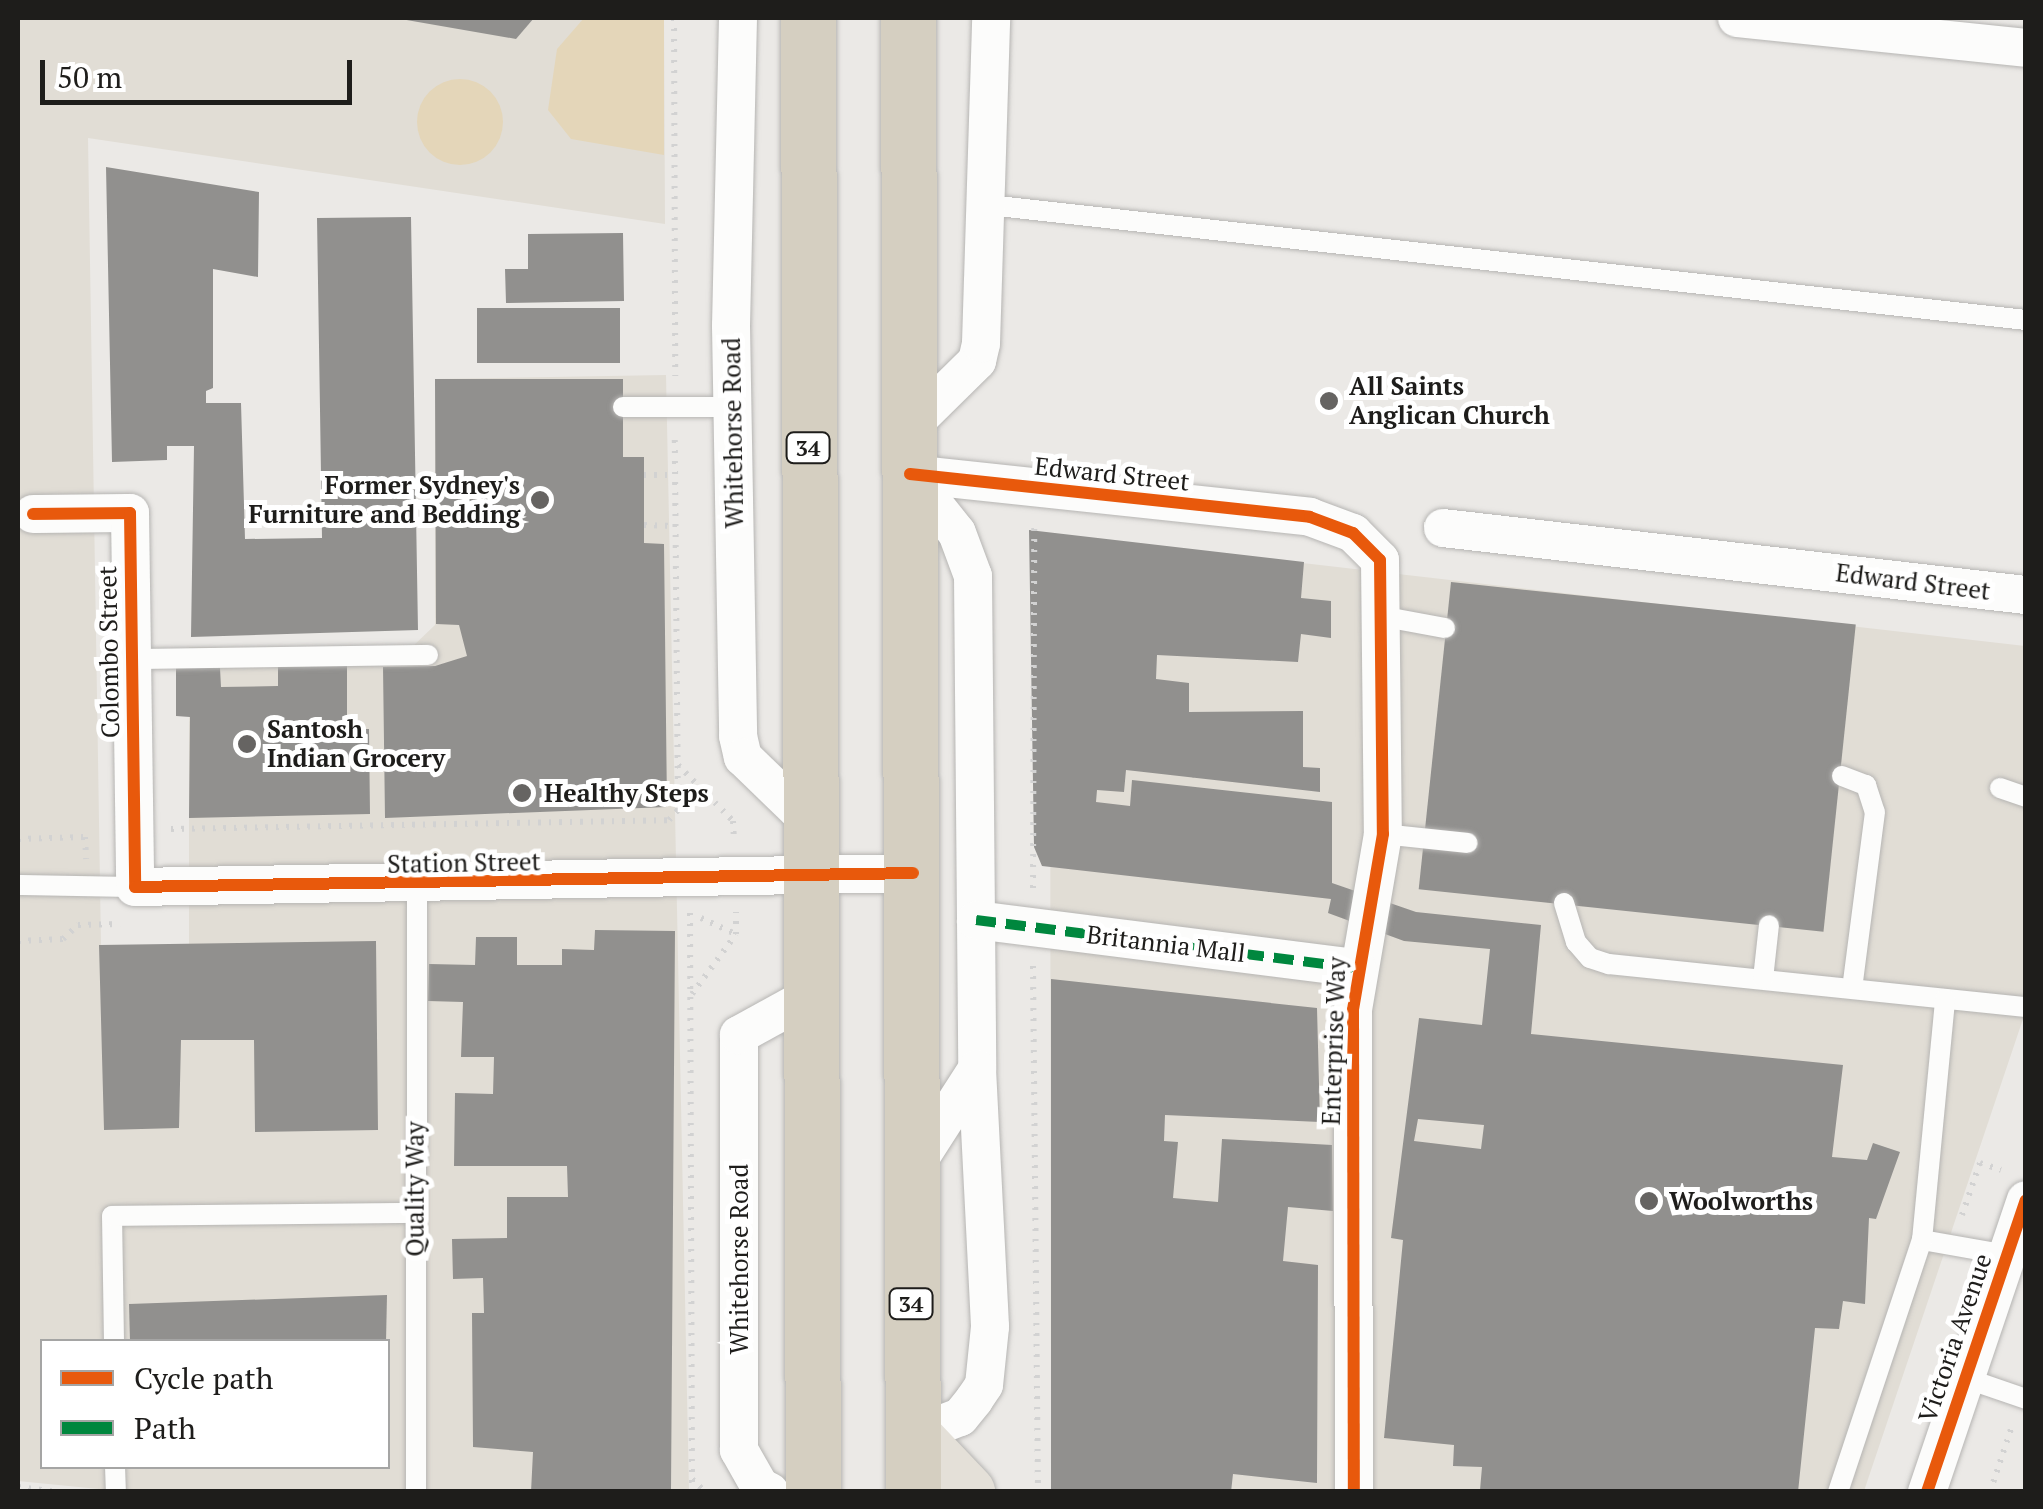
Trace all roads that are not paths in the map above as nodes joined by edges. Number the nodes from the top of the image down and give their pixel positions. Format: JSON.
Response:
{"nodes":[{"id":1,"x":738,"y":18,"type":"edge"},
{"id":2,"x":808,"y":18,"type":"edge"},
{"id":3,"x":908,"y":18,"type":"edge"},
{"id":4,"x":991,"y":18,"type":"edge"},
{"id":5,"x":1737,"y":18,"type":"edge"},
{"id":6,"x":2026,"y":48,"type":"edge"},
{"id":7,"x":989,"y":205,"type":"junction"},
{"id":8,"x":2026,"y":320,"type":"edge"},
{"id":9,"x":623,"y":407,"type":"dead end"},
{"id":10,"x":732,"y":407,"type":"junction"},
{"id":11,"x":911,"y":450,"type":"junction"},
{"id":12,"x":33,"y":514,"type":"dead end"},
{"id":13,"x":1310,"y":517,"type":"joint"},
{"id":14,"x":1443,"y":528,"type":"dead end"},
{"id":15,"x":2026,"y":595,"type":"edge"},
{"id":16,"x":1385,"y":616,"type":"junction"},
{"id":17,"x":1446,"y":628,"type":"dead end"},
{"id":18,"x":428,"y":655,"type":"dead end"},
{"id":19,"x":132,"y":659,"type":"junction"},
{"id":20,"x":1842,"y":776,"type":"dead end"},
{"id":21,"x":2000,"y":788,"type":"dead end"},
{"id":22,"x":2026,"y":797,"type":"edge"},
{"id":23,"x":808,"y":820,"type":"junction"},
{"id":24,"x":1383,"y":834,"type":"junction"},
{"id":25,"x":1468,"y":843,"type":"dead end"},
{"id":26,"x":913,"y":873,"type":"junction"},
{"id":27,"x":809,"y":878,"type":"junction"},
{"id":28,"x":18,"y":885,"type":"edge"},
{"id":29,"x":417,"y":886,"type":"junction"},
{"id":30,"x":135,"y":887,"type":"junction"},
{"id":31,"x":1564,"y":903,"type":"dead end"},
{"id":32,"x":976,"y":920,"type":"junction"},
{"id":33,"x":1769,"y":924,"type":"dead end"},
{"id":34,"x":1356,"y":968,"type":"junction"},
{"id":35,"x":1762,"y":979,"type":"junction"},
{"id":36,"x":1852,"y":988,"type":"junction"},
{"id":37,"x":810,"y":996,"type":"junction"},
{"id":38,"x":1944,"y":998,"type":"junction"},
{"id":39,"x":2026,"y":1007,"type":"edge"},
{"id":40,"x":978,"y":1069,"type":"junction"},
{"id":41,"x":910,"y":1173,"type":"junction"},
{"id":42,"x":2026,"y":1200,"type":"edge"},
{"id":43,"x":415,"y":1213,"type":"junction"},
{"id":44,"x":1922,"y":1240,"type":"junction"},
{"id":45,"x":2007,"y":1256,"type":"junction"},
{"id":46,"x":114,"y":1339,"type":"edge"},
{"id":47,"x":1965,"y":1378,"type":"junction"},
{"id":48,"x":2023,"y":1398,"type":"edge"},
{"id":49,"x":913,"y":1435,"type":"junction"},
{"id":50,"x":416,"y":1492,"type":"edge"},
{"id":51,"x":770,"y":1492,"type":"edge"},
{"id":52,"x":813,"y":1492,"type":"edge"},
{"id":53,"x":914,"y":1492,"type":"edge"},
{"id":54,"x":966,"y":1492,"type":"edge"},
{"id":55,"x":1354,"y":1492,"type":"edge"},
{"id":56,"x":1838,"y":1492,"type":"edge"},
{"id":57,"x":1927,"y":1492,"type":"edge"}],
"edges":[{"from":1,"to":10,"type":"street","name":"Whitehorse Road"},
{"from":2,"to":23,"type":"highway","number":"34"},
{"from":3,"to":11,"type":"highway","number":"34"},
{"from":4,"to":7,"type":"street"},
{"from":5,"to":6,"type":"street"},
{"from":7,"to":8,"type":"lane"},
{"from":7,"to":11,"type":"street"},
{"from":9,"to":10,"type":"lane"},
{"from":10,"to":23,"type":"street","name":"Whitehorse Road"},
{"from":11,"to":13,"type":"street","name":"Edward Street"},
{"from":11,"to":26,"type":"highway","number":"34"},
{"from":11,"to":32,"type":"street"},
{"from":12,"to":19,"type":"street","name":"Colombo Street"},
{"from":13,"to":16,"type":"street","name":"Enterprise Way"},
{"from":14,"to":15,"type":"street","name":"Edward Street"},
{"from":16,"to":17,"type":"lane"},
{"from":16,"to":24,"type":"street","name":"Enterprise Way"},
{"from":18,"to":19,"type":"lane"},
{"from":19,"to":30,"type":"street","name":"Colombo Street"},
{"from":20,"to":36,"type":"lane"},
{"from":21,"to":22,"type":"lane"},
{"from":23,"to":27,"type":"highway","number":"34"},
{"from":24,"to":25,"type":"lane"},
{"from":24,"to":34,"type":"street","name":"Enterprise Way"},
{"from":26,"to":27,"type":"street","name":"Station Street"},
{"from":26,"to":41,"type":"highway","number":"34"},
{"from":27,"to":29,"type":"street","name":"Station Street"},
{"from":27,"to":37,"type":"highway","number":"34"},
{"from":28,"to":30,"type":"lane"},
{"from":29,"to":30,"type":"street","name":"Station Street"},
{"from":29,"to":43,"type":"lane","name":"Quality Way"},
{"from":31,"to":35,"type":"lane"},
{"from":32,"to":34,"type":"street","name":"Britannia Mall"},
{"from":32,"to":40,"type":"street"},
{"from":33,"to":35,"type":"lane"},
{"from":34,"to":55,"type":"street","name":"Enterprise Way"},
{"from":35,"to":36,"type":"lane"},
{"from":36,"to":38,"type":"lane"},
{"from":37,"to":51,"type":"street","name":"Whitehorse Road"},
{"from":37,"to":52,"type":"highway","number":"34"},
{"from":38,"to":39,"type":"lane"},
{"from":38,"to":44,"type":"lane"},
{"from":40,"to":41,"type":"street"},
{"from":40,"to":49,"type":"street"},
{"from":41,"to":49,"type":"highway","number":"34"},
{"from":42,"to":45,"type":"street","name":"Victoria Avenue"},
{"from":43,"to":46,"type":"lane"},
{"from":43,"to":50,"type":"lane","name":"Quality Way"},
{"from":44,"to":45,"type":"lane"},
{"from":44,"to":56,"type":"lane"},
{"from":45,"to":47,"type":"street","name":"Victoria Avenue"},
{"from":47,"to":48,"type":"lane"},
{"from":47,"to":57,"type":"street","name":"Victoria Avenue"},
{"from":49,"to":53,"type":"highway","number":"34"},
{"from":49,"to":54,"type":"main road"}]}
